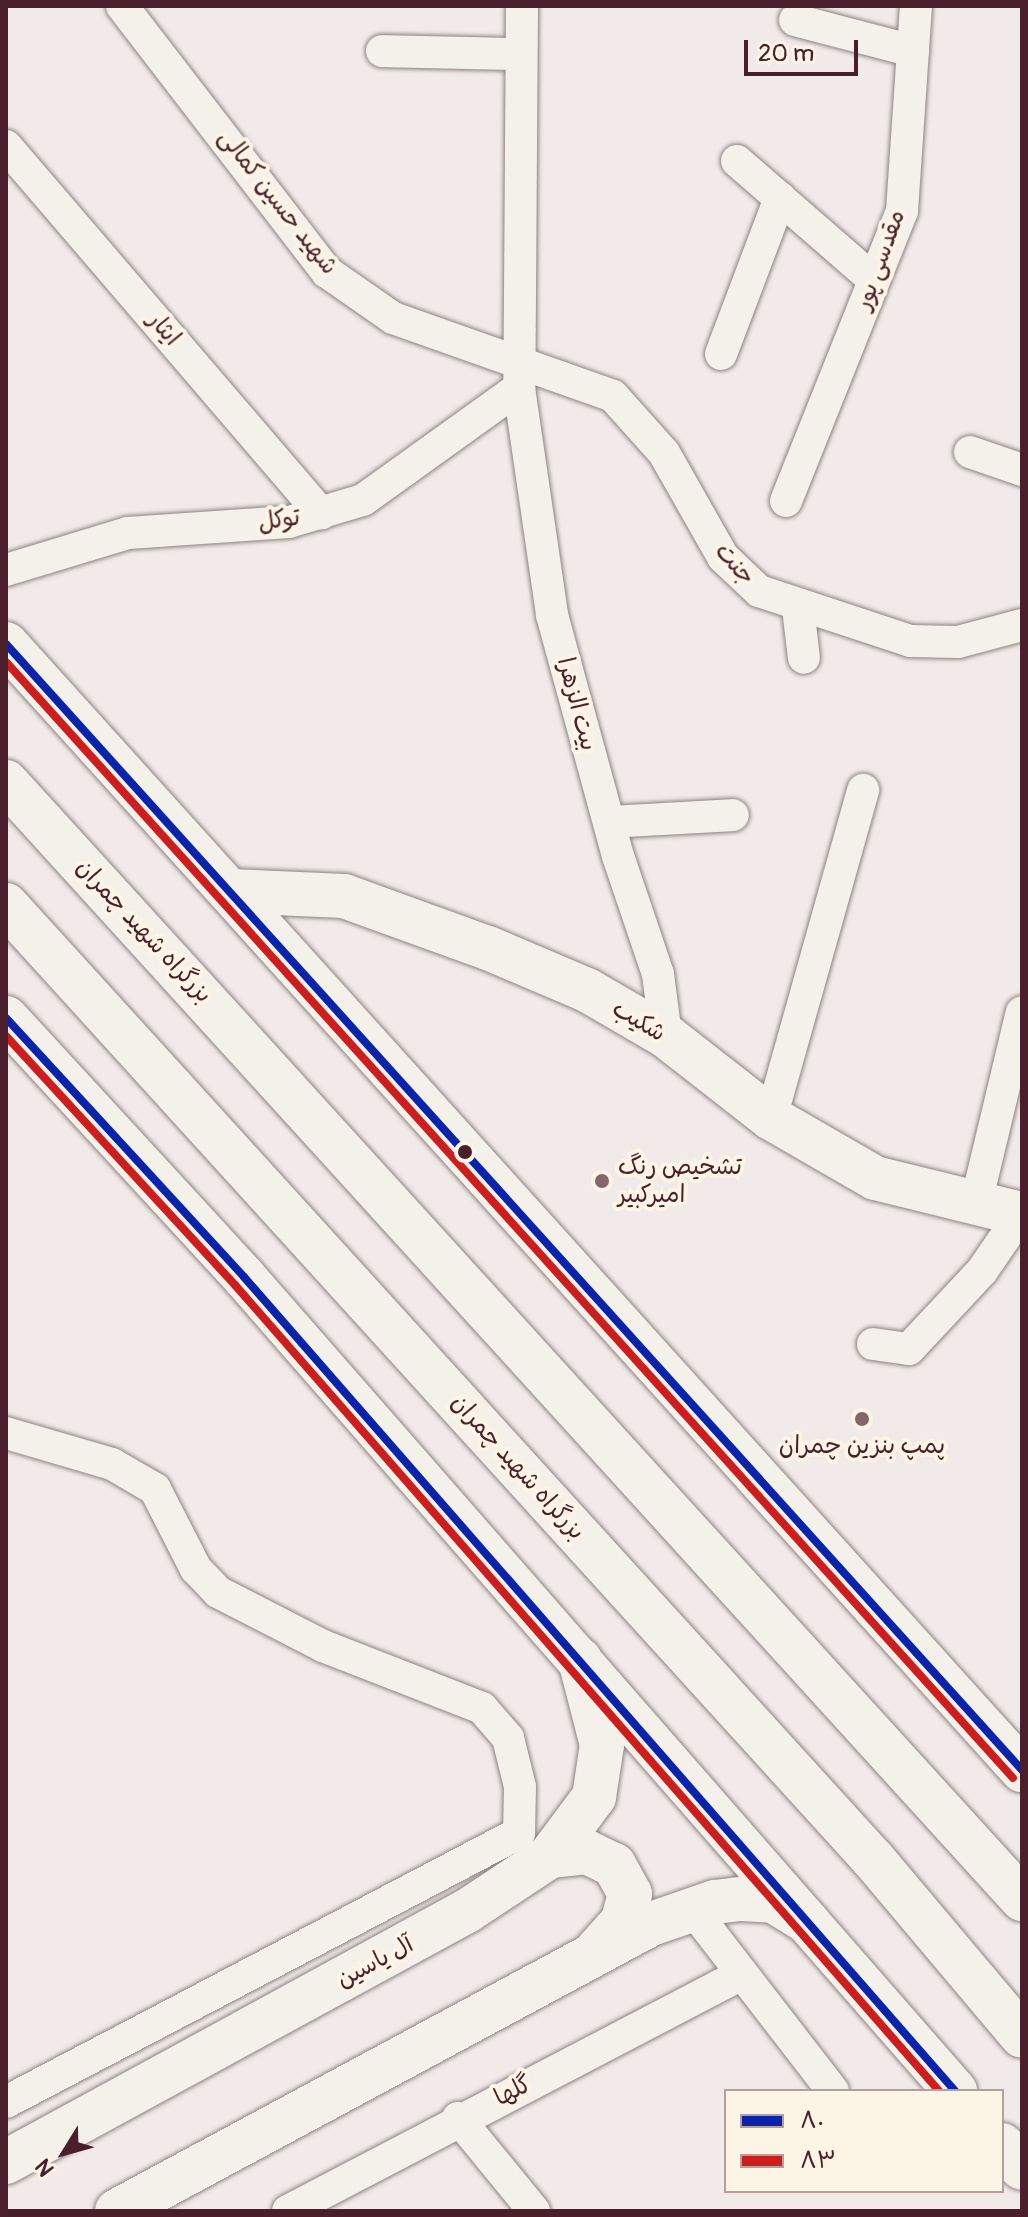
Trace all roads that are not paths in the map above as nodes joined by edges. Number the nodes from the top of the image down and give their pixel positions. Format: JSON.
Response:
{"nodes":[{"id":1,"x":122,"y":6,"type":"edge"},
{"id":2,"x":522,"y":6,"type":"edge"},
{"id":3,"x":916,"y":6,"type":"edge"},
{"id":4,"x":795,"y":20,"type":"dead end"},
{"id":5,"x":382,"y":51,"type":"dead end"},
{"id":6,"x":913,"y":51,"type":"junction"},
{"id":7,"x":519,"y":54,"type":"junction"},
{"id":8,"x":6,"y":146,"type":"edge"},
{"id":9,"x":737,"y":161,"type":"dead end"},
{"id":10,"x":780,"y":198,"type":"junction"},
{"id":11,"x":874,"y":280,"type":"junction"},
{"id":12,"x":721,"y":354,"type":"dead end"},
{"id":13,"x":518,"y":377,"type":"junction"},
{"id":14,"x":970,"y":452,"type":"dead end"},
{"id":15,"x":1022,"y":470,"type":"edge"},
{"id":16,"x":786,"y":501,"type":"dead end"},
{"id":17,"x":321,"y":513,"type":"junction"},
{"id":18,"x":6,"y":570,"type":"edge"},
{"id":19,"x":798,"y":608,"type":"junction"},
{"id":20,"x":1022,"y":625,"type":"edge"},
{"id":21,"x":6,"y":644,"type":"edge"},
{"id":22,"x":804,"y":658,"type":"dead end"},
{"id":23,"x":6,"y":782,"type":"edge"},
{"id":24,"x":863,"y":790,"type":"dead end"},
{"id":25,"x":733,"y":815,"type":"dead end"},
{"id":26,"x":609,"y":822,"type":"junction"},
{"id":27,"x":231,"y":891,"type":"junction"},
{"id":28,"x":6,"y":905,"type":"edge"},
{"id":29,"x":1022,"y":1012,"type":"edge"},
{"id":30,"x":6,"y":1018,"type":"edge"},
{"id":31,"x":666,"y":1036,"type":"junction"},
{"id":32,"x":771,"y":1118,"type":"junction"},
{"id":33,"x":976,"y":1203,"type":"junction"},
{"id":34,"x":1022,"y":1214,"type":"edge"},
{"id":35,"x":873,"y":1344,"type":"dead end"},
{"id":36,"x":6,"y":1433,"type":"edge"},
{"id":37,"x":580,"y":1660,"type":"junction"},
{"id":38,"x":1022,"y":1770,"type":"edge"},
{"id":39,"x":534,"y":1844,"type":"junction"},
{"id":40,"x":1022,"y":1899,"type":"edge"},
{"id":41,"x":693,"y":1910,"type":"junction"},
{"id":42,"x":808,"y":1922,"type":"junction"},
{"id":43,"x":590,"y":1957,"type":"junction"},
{"id":44,"x":740,"y":1975,"type":"junction"},
{"id":45,"x":1022,"y":2036,"type":"edge"},
{"id":46,"x":831,"y":2089,"type":"edge"},
{"id":47,"x":953,"y":2089,"type":"edge"},
{"id":48,"x":6,"y":2102,"type":"edge"},
{"id":49,"x":458,"y":2118,"type":"junction"},
{"id":50,"x":1004,"y":2147,"type":"edge"},
{"id":51,"x":6,"y":2162,"type":"edge"},
{"id":52,"x":1022,"y":2168,"type":"edge"},
{"id":53,"x":117,"y":2211,"type":"edge"},
{"id":54,"x":288,"y":2211,"type":"edge"},
{"id":55,"x":534,"y":2211,"type":"edge"}],
"edges":[{"from":1,"to":13,"type":"street","name":"شهید حسین کمالی"},
{"from":2,"to":7,"type":"street","name":"بیت الزهرا"},
{"from":3,"to":6,"type":"street","name":"مقدسی پور"},
{"from":4,"to":6,"type":"street"},
{"from":5,"to":7,"type":"street"},
{"from":6,"to":11,"type":"street","name":"مقدسی پور"},
{"from":7,"to":13,"type":"street","name":"بیت الزهرا"},
{"from":8,"to":17,"type":"street","name":"ایثار"},
{"from":9,"to":10,"type":"street"},
{"from":10,"to":11,"type":"street"},
{"from":10,"to":12,"type":"street"},
{"from":11,"to":16,"type":"street","name":"مقدسی پور"},
{"from":13,"to":17,"type":"street","name":"توکل"},
{"from":13,"to":19,"type":"street","name":"جنت"},
{"from":13,"to":26,"type":"street","name":"بیت الزهرا"},
{"from":14,"to":15,"type":"street"},
{"from":17,"to":18,"type":"street","name":"توکل"},
{"from":19,"to":20,"type":"street","name":"جنت"},
{"from":19,"to":22,"type":"street"},
{"from":21,"to":27,"type":"main road"},
{"from":23,"to":40,"type":"main road","name":"بزرگراه شهید چمران"},
{"from":24,"to":32,"type":"street"},
{"from":25,"to":26,"type":"street"},
{"from":26,"to":31,"type":"street","name":"بیت الزهرا"},
{"from":27,"to":31,"type":"main road","name":"شکیب"},
{"from":27,"to":38,"type":"main road"},
{"from":28,"to":45,"type":"main road","name":"بزرگراه شهید چمران"},
{"from":29,"to":33,"type":"street"},
{"from":30,"to":37,"type":"main road"},
{"from":31,"to":32,"type":"main road","name":"شکیب"},
{"from":32,"to":33,"type":"main road","name":"شکیب"},
{"from":33,"to":34,"type":"main road","name":"شکیب"},
{"from":34,"to":35,"type":"street"},
{"from":36,"to":39,"type":"street"},
{"from":37,"to":39,"type":"main road","name":"آل یاسین"},
{"from":37,"to":42,"type":"main road"},
{"from":39,"to":43,"type":"main road"},
{"from":39,"to":48,"type":"street"},
{"from":39,"to":51,"type":"main road","name":"آل یاسین"},
{"from":41,"to":42,"type":"main road"},
{"from":41,"to":43,"type":"main road"},
{"from":41,"to":44,"type":"street"},
{"from":42,"to":47,"type":"main road"},
{"from":43,"to":53,"type":"main road"},
{"from":44,"to":46,"type":"street"},
{"from":44,"to":49,"type":"street","name":"گلها"},
{"from":49,"to":54,"type":"street","name":"گلها"},
{"from":49,"to":55,"type":"street"},
{"from":50,"to":52,"type":"main road"}]}
